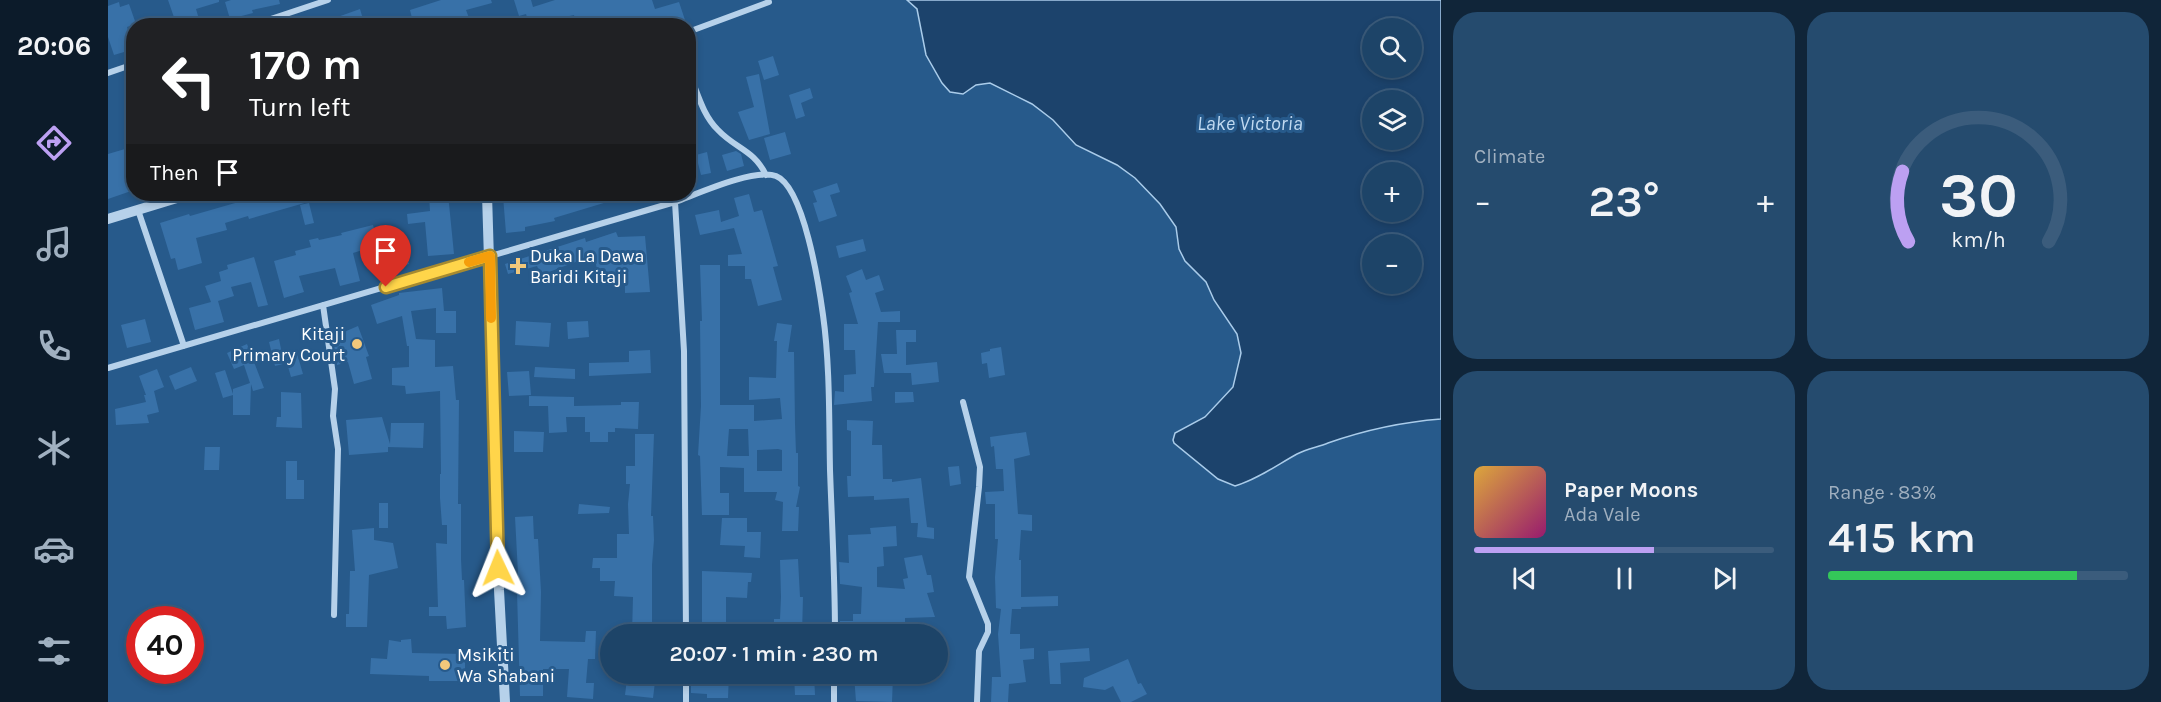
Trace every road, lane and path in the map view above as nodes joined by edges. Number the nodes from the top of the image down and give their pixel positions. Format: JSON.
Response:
{"nodes":[{"id":1,"x":328,"y":0,"type":"edge"},
{"id":2,"x":769,"y":2,"type":"dead end"},
{"id":3,"x":274,"y":18,"type":"edge"},
{"id":4,"x":696,"y":29,"type":"edge"},
{"id":5,"x":126,"y":67,"type":"edge"},
{"id":6,"x":108,"y":73,"type":"edge"},
{"id":7,"x":696,"y":89,"type":"edge"},
{"id":8,"x":766,"y":175,"type":"junction"},
{"id":9,"x":696,"y":194,"type":"edge"},
{"id":10,"x":167,"y":201,"type":"edge"},
{"id":11,"x":487,"y":201,"type":"edge"},
{"id":12,"x":675,"y":202,"type":"joint"},
{"id":13,"x":138,"y":210,"type":"junction"},
{"id":14,"x":108,"y":219,"type":"edge"},
{"id":15,"x":490,"y":256,"type":"junction"},
{"id":16,"x":323,"y":305,"type":"junction"},
{"id":17,"x":184,"y":346,"type":"junction"},
{"id":18,"x":108,"y":368,"type":"edge"},
{"id":19,"x":963,"y":402,"type":"dead end"},
{"id":20,"x":334,"y":615,"type":"dead end"},
{"id":21,"x":686,"y":624,"type":"edge"},
{"id":22,"x":835,"y":624,"type":"edge"},
{"id":23,"x":686,"y":684,"type":"edge"},
{"id":24,"x":834,"y":684,"type":"edge"},
{"id":25,"x":505,"y":702,"type":"edge"},
{"id":26,"x":686,"y":702,"type":"edge"},
{"id":27,"x":834,"y":702,"type":"edge"},
{"id":28,"x":977,"y":702,"type":"edge"}],
"edges":[{"from":1,"to":3,"type":"street"},
{"from":2,"to":4,"type":"street"},
{"from":5,"to":6,"type":"street"},
{"from":7,"to":8,"type":"street"},
{"from":8,"to":9,"type":"street"},
{"from":8,"to":22,"type":"street"},
{"from":10,"to":13,"type":"street"},
{"from":11,"to":15,"type":"street"},
{"from":12,"to":15,"type":"street"},
{"from":12,"to":21,"type":"street"},
{"from":13,"to":14,"type":"street"},
{"from":13,"to":17,"type":"street"},
{"from":15,"to":16,"type":"street"},
{"from":15,"to":25,"type":"street"},
{"from":16,"to":17,"type":"street"},
{"from":16,"to":20,"type":"street"},
{"from":17,"to":18,"type":"street"},
{"from":19,"to":28,"type":"street"},
{"from":23,"to":26,"type":"street"},
{"from":24,"to":27,"type":"street"}]}
